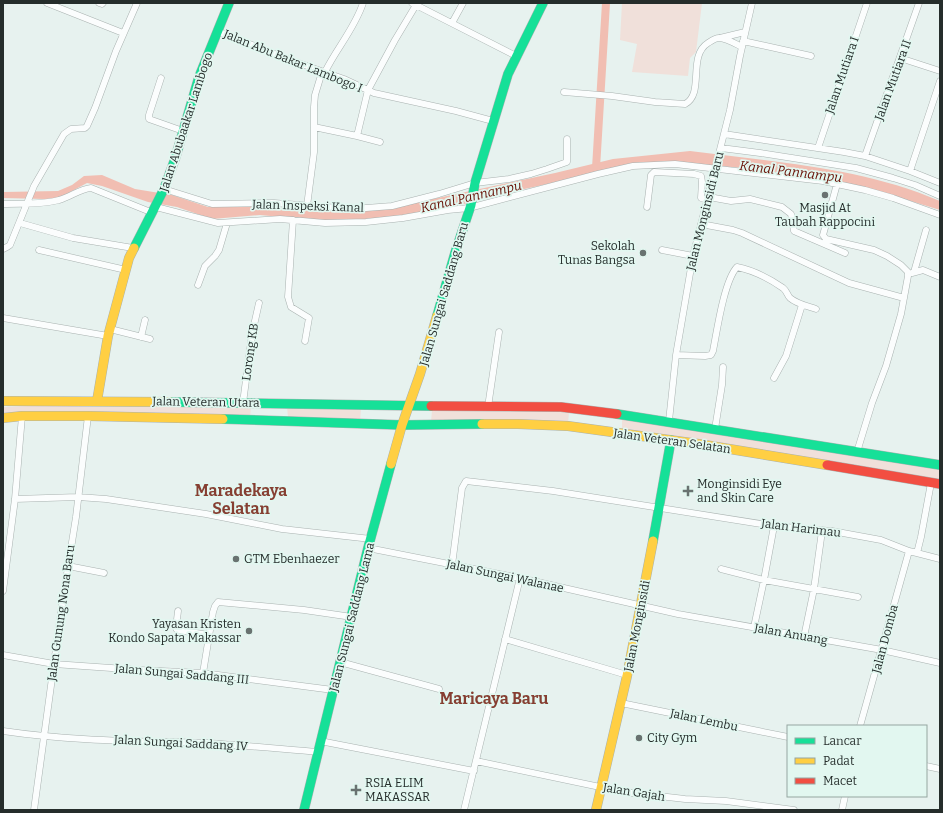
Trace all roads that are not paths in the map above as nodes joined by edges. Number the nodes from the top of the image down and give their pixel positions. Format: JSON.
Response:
{"nodes":[{"id":1,"x":47,"y":3,"type":"edge"},
{"id":2,"x":99,"y":3,"type":"edge"},
{"id":3,"x":103,"y":3,"type":"edge"},
{"id":4,"x":137,"y":3,"type":"edge"},
{"id":5,"x":229,"y":3,"type":"edge"},
{"id":6,"x":363,"y":3,"type":"edge"},
{"id":7,"x":463,"y":3,"type":"edge"},
{"id":8,"x":544,"y":3,"type":"edge"},
{"id":9,"x":752,"y":3,"type":"edge"},
{"id":10,"x":867,"y":3,"type":"edge"},
{"id":11,"x":919,"y":3,"type":"edge"},
{"id":12,"x":414,"y":4,"type":"edge"},
{"id":13,"x":452,"y":23,"type":"junction"},
{"id":14,"x":217,"y":31,"type":"junction"},
{"id":15,"x":745,"y":32,"type":"junction"},
{"id":16,"x":123,"y":33,"type":"junction"},
{"id":17,"x":720,"y":38,"type":"junction"},
{"id":18,"x":743,"y":44,"type":"junction"},
{"id":19,"x":516,"y":56,"type":"junction"},
{"id":20,"x":811,"y":56,"type":"dead end"},
{"id":21,"x":900,"y":58,"type":"junction"},
{"id":22,"x":940,"y":71,"type":"edge"},
{"id":23,"x":323,"y":72,"type":"junction"},
{"id":24,"x":161,"y":78,"type":"dead end"},
{"id":25,"x":940,"y":81,"type":"edge"},
{"id":26,"x":368,"y":90,"type":"junction"},
{"id":27,"x":564,"y":92,"type":"dead end"},
{"id":28,"x":493,"y":121,"type":"junction"},
{"id":29,"x":314,"y":128,"type":"junction"},
{"id":30,"x":183,"y":131,"type":"junction"},
{"id":31,"x":724,"y":134,"type":"junction"},
{"id":32,"x":357,"y":136,"type":"junction"},
{"id":33,"x":567,"y":139,"type":"dead end"},
{"id":34,"x":380,"y":142,"type":"dead end"},
{"id":35,"x":818,"y":148,"type":"junction"},
{"id":36,"x":721,"y":149,"type":"junction"},
{"id":37,"x":865,"y":156,"type":"junction"},
{"id":38,"x":715,"y":169,"type":"junction"},
{"id":39,"x":910,"y":171,"type":"junction"},
{"id":40,"x":940,"y":183,"type":"edge"},
{"id":41,"x":837,"y":184,"type":"junction"},
{"id":42,"x":475,"y":185,"type":"junction"},
{"id":43,"x":164,"y":191,"type":"junction"},
{"id":44,"x":940,"y":196,"type":"edge"},
{"id":45,"x":708,"y":199,"type":"junction"},
{"id":46,"x":28,"y":201,"type":"junction"},
{"id":47,"x":3,"y":204,"type":"edge"},
{"id":48,"x":307,"y":206,"type":"junction"},
{"id":49,"x":470,"y":207,"type":"junction"},
{"id":50,"x":647,"y":207,"type":"dead end"},
{"id":51,"x":155,"y":208,"type":"junction"},
{"id":52,"x":940,"y":215,"type":"edge"},
{"id":53,"x":293,"y":220,"type":"junction"},
{"id":54,"x":20,"y":222,"type":"junction"},
{"id":55,"x":227,"y":223,"type":"junction"},
{"id":56,"x":701,"y":224,"type":"junction"},
{"id":57,"x":926,"y":230,"type":"dead end"},
{"id":58,"x":133,"y":248,"type":"junction"},
{"id":59,"x":3,"y":249,"type":"edge"},
{"id":60,"x":39,"y":250,"type":"dead end"},
{"id":61,"x":662,"y":250,"type":"dead end"},
{"id":62,"x":845,"y":253,"type":"dead end"},
{"id":63,"x":693,"y":256,"type":"junction"},
{"id":64,"x":126,"y":270,"type":"junction"},
{"id":65,"x":914,"y":272,"type":"junction"},
{"id":66,"x":908,"y":276,"type":"junction"},
{"id":67,"x":940,"y":277,"type":"edge"},
{"id":68,"x":198,"y":285,"type":"dead end"},
{"id":69,"x":904,"y":298,"type":"junction"},
{"id":70,"x":259,"y":303,"type":"dead end"},
{"id":71,"x":802,"y":305,"type":"junction"},
{"id":72,"x":816,"y":309,"type":"dead end"},
{"id":73,"x":3,"y":318,"type":"edge"},
{"id":74,"x":145,"y":320,"type":"dead end"},
{"id":75,"x":499,"y":332,"type":"dead end"},
{"id":76,"x":109,"y":333,"type":"junction"},
{"id":77,"x":141,"y":337,"type":"junction"},
{"id":78,"x":150,"y":339,"type":"dead end"},
{"id":79,"x":305,"y":341,"type":"dead end"},
{"id":80,"x":676,"y":356,"type":"junction"},
{"id":81,"x":723,"y":367,"type":"dead end"},
{"id":82,"x":774,"y":378,"type":"dead end"},
{"id":83,"x":3,"y":401,"type":"edge"},
{"id":84,"x":97,"y":401,"type":"junction"},
{"id":85,"x":243,"y":403,"type":"junction"},
{"id":86,"x":260,"y":403,"type":"junction"},
{"id":87,"x":277,"y":403,"type":"junction"},
{"id":88,"x":410,"y":406,"type":"junction"},
{"id":89,"x":488,"y":407,"type":"junction"},
{"id":90,"x":593,"y":410,"type":"junction"},
{"id":91,"x":22,"y":416,"type":"junction"},
{"id":92,"x":88,"y":416,"type":"junction"},
{"id":93,"x":3,"y":418,"type":"edge"},
{"id":94,"x":260,"y":420,"type":"junction"},
{"id":95,"x":277,"y":420,"type":"junction"},
{"id":96,"x":669,"y":420,"type":"junction"},
{"id":97,"x":402,"y":425,"type":"junction"},
{"id":98,"x":591,"y":428,"type":"junction"},
{"id":99,"x":716,"y":429,"type":"junction"},
{"id":100,"x":671,"y":440,"type":"junction"},
{"id":101,"x":857,"y":452,"type":"junction"},
{"id":102,"x":940,"y":465,"type":"edge"},
{"id":103,"x":936,"y":483,"type":"edge"},
{"id":104,"x":78,"y":497,"type":"junction"},
{"id":105,"x":15,"y":499,"type":"junction"},
{"id":106,"x":659,"y":507,"type":"junction"},
{"id":107,"x":774,"y":526,"type":"junction"},
{"id":108,"x":822,"y":531,"type":"junction"},
{"id":109,"x":371,"y":539,"type":"junction"},
{"id":110,"x":368,"y":548,"type":"junction"},
{"id":111,"x":909,"y":551,"type":"junction"},
{"id":112,"x":917,"y":553,"type":"junction"},
{"id":113,"x":940,"y":559,"type":"edge"},
{"id":114,"x":452,"y":565,"type":"junction"},
{"id":115,"x":68,"y":566,"type":"junction"},
{"id":116,"x":721,"y":569,"type":"dead end"},
{"id":117,"x":104,"y":574,"type":"dead end"},
{"id":118,"x":520,"y":578,"type":"junction"},
{"id":119,"x":764,"y":580,"type":"junction"},
{"id":120,"x":814,"y":589,"type":"junction"},
{"id":121,"x":3,"y":591,"type":"edge"},
{"id":122,"x":858,"y":597,"type":"dead end"},
{"id":123,"x":641,"y":606,"type":"junction"},
{"id":124,"x":178,"y":611,"type":"dead end"},
{"id":125,"x":352,"y":617,"type":"junction"},
{"id":126,"x":754,"y":627,"type":"junction"},
{"id":127,"x":209,"y":635,"type":"junction"},
{"id":128,"x":804,"y":637,"type":"junction"},
{"id":129,"x":505,"y":639,"type":"junction"},
{"id":130,"x":882,"y":650,"type":"junction"},
{"id":131,"x":3,"y":655,"type":"edge"},
{"id":132,"x":340,"y":662,"type":"junction"},
{"id":133,"x":940,"y":663,"type":"edge"},
{"id":134,"x":54,"y":664,"type":"junction"},
{"id":135,"x":203,"y":673,"type":"junction"},
{"id":136,"x":627,"y":675,"type":"junction"},
{"id":137,"x":439,"y":689,"type":"dead end"},
{"id":138,"x":333,"y":690,"type":"junction"},
{"id":139,"x":621,"y":703,"type":"junction"},
{"id":140,"x":860,"y":725,"type":"edge"},
{"id":141,"x":3,"y":731,"type":"edge"},
{"id":142,"x":43,"y":736,"type":"junction"},
{"id":143,"x":787,"y":737,"type":"edge"},
{"id":144,"x":320,"y":741,"type":"junction"},
{"id":145,"x":318,"y":752,"type":"junction"},
{"id":146,"x":476,"y":761,"type":"junction"},
{"id":147,"x":927,"y":766,"type":"edge"},
{"id":148,"x":940,"y":769,"type":"edge"},
{"id":149,"x":474,"y":771,"type":"junction"},
{"id":150,"x":602,"y":787,"type":"junction"},
{"id":151,"x":845,"y":797,"type":"edge"},
{"id":152,"x":34,"y":810,"type":"edge"},
{"id":153,"x":304,"y":810,"type":"edge"},
{"id":154,"x":464,"y":810,"type":"edge"},
{"id":155,"x":596,"y":810,"type":"edge"},
{"id":156,"x":794,"y":810,"type":"edge"},
{"id":157,"x":842,"y":810,"type":"edge"}],
"edges":[{"from":1,"to":16,"type":"street"},
{"from":2,"to":3,"type":"street"},
{"from":4,"to":16,"type":"street"},
{"from":5,"to":14,"type":"main road","name":"Jalan Abubaakar Lambogo"},
{"from":6,"to":23,"type":"street"},
{"from":7,"to":13,"type":"street"},
{"from":8,"to":19,"type":"main road","name":"Jalan Sungai Saddang Baru"},
{"from":9,"to":15,"type":"street","name":"Jalan Monginsidi Baru"},
{"from":10,"to":35,"type":"street","name":"Jalan Mutiara I"},
{"from":11,"to":21,"type":"street","name":"Jalan Mutiara II"},
{"from":12,"to":13,"type":"street"},
{"from":12,"to":26,"type":"street"},
{"from":13,"to":19,"type":"street"},
{"from":14,"to":23,"type":"street","name":"Jalan Abu Bakar Lambogo I"},
{"from":14,"to":30,"type":"main road","name":"Jalan Abubaakar Lambogo"},
{"from":15,"to":17,"type":"street"},
{"from":15,"to":18,"type":"street","name":"Jalan Monginsidi Baru"},
{"from":16,"to":46,"type":"street"},
{"from":17,"to":18,"type":"street"},
{"from":17,"to":27,"type":"street"},
{"from":18,"to":20,"type":"street"},
{"from":18,"to":31,"type":"street","name":"Jalan Monginsidi Baru"},
{"from":19,"to":28,"type":"main road","name":"Jalan Sungai Saddang Baru"},
{"from":21,"to":22,"type":"street"},
{"from":21,"to":37,"type":"street","name":"Jalan Mutiara II"},
{"from":23,"to":26,"type":"street","name":"Jalan Abu Bakar Lambogo I"},
{"from":23,"to":29,"type":"street"},
{"from":24,"to":30,"type":"street"},
{"from":25,"to":39,"type":"street"},
{"from":26,"to":28,"type":"street","name":"Jalan Abu Bakar Lambogo I"},
{"from":26,"to":32,"type":"street"},
{"from":28,"to":42,"type":"main road","name":"Jalan Sungai Saddang Baru"},
{"from":29,"to":32,"type":"street"},
{"from":29,"to":48,"type":"street"},
{"from":30,"to":43,"type":"main road","name":"Jalan Abubaakar Lambogo"},
{"from":31,"to":35,"type":"street"},
{"from":31,"to":36,"type":"street","name":"Jalan Monginsidi Baru"},
{"from":32,"to":34,"type":"street"},
{"from":33,"to":42,"type":"street","name":"Jalan Inspeksi Kanal"},
{"from":35,"to":37,"type":"street"},
{"from":36,"to":38,"type":"street","name":"Jalan Monginsidi Baru"},
{"from":36,"to":44,"type":"street"},
{"from":37,"to":39,"type":"street"},
{"from":38,"to":41,"type":"street"},
{"from":38,"to":45,"type":"street","name":"Jalan Monginsidi Baru"},
{"from":38,"to":49,"type":"street"},
{"from":39,"to":40,"type":"street"},
{"from":41,"to":52,"type":"street"},
{"from":41,"to":66,"type":"street"},
{"from":42,"to":48,"type":"street","name":"Jalan Inspeksi Kanal"},
{"from":42,"to":49,"type":"main road","name":"Jalan Sungai Saddang Baru"},
{"from":43,"to":48,"type":"street","name":"Jalan Inspeksi Kanal"},
{"from":43,"to":51,"type":"main road","name":"Jalan Abubaakar Lambogo"},
{"from":45,"to":50,"type":"street"},
{"from":45,"to":56,"type":"street","name":"Jalan Monginsidi Baru"},
{"from":45,"to":62,"type":"street"},
{"from":46,"to":47,"type":"street"},
{"from":46,"to":51,"type":"street"},
{"from":46,"to":54,"type":"street"},
{"from":49,"to":53,"type":"street"},
{"from":49,"to":88,"type":"main road","name":"Jalan Sungai Saddang Baru"},
{"from":51,"to":55,"type":"street"},
{"from":51,"to":58,"type":"main road","name":"Jalan Abubaakar Lambogo"},
{"from":53,"to":55,"type":"street"},
{"from":53,"to":79,"type":"street"},
{"from":54,"to":58,"type":"street"},
{"from":54,"to":59,"type":"street"},
{"from":55,"to":68,"type":"street"},
{"from":56,"to":63,"type":"street","name":"Jalan Monginsidi Baru"},
{"from":56,"to":69,"type":"street"},
{"from":57,"to":65,"type":"street"},
{"from":58,"to":64,"type":"main road","name":"Jalan Abubaakar Lambogo"},
{"from":60,"to":64,"type":"street"},
{"from":61,"to":63,"type":"street"},
{"from":63,"to":80,"type":"street","name":"Jalan Monginsidi Baru"},
{"from":64,"to":76,"type":"main road","name":"Jalan Abubaakar Lambogo"},
{"from":65,"to":66,"type":"street"},
{"from":65,"to":67,"type":"street"},
{"from":66,"to":69,"type":"street"},
{"from":69,"to":101,"type":"street"},
{"from":70,"to":85,"type":"street","name":"Lorong KB"},
{"from":71,"to":72,"type":"street"},
{"from":71,"to":80,"type":"street"},
{"from":71,"to":82,"type":"street"},
{"from":73,"to":76,"type":"street"},
{"from":74,"to":77,"type":"street"},
{"from":75,"to":89,"type":"street"},
{"from":76,"to":77,"type":"street"},
{"from":76,"to":84,"type":"main road","name":"Jalan Abubaakar Lambogo"},
{"from":77,"to":78,"type":"street"},
{"from":80,"to":96,"type":"street","name":"Jalan Monginsidi Baru"},
{"from":81,"to":99,"type":"street"},
{"from":83,"to":84,"type":"main road","name":"Jalan Veteran Utara"},
{"from":84,"to":85,"type":"main road","name":"Jalan Veteran Utara"},
{"from":85,"to":86,"type":"main road","name":"Jalan Veteran Utara"},
{"from":86,"to":87,"type":"main road","name":"Jalan Veteran Utara"},
{"from":86,"to":94,"type":"main road"},
{"from":87,"to":88,"type":"main road","name":"Jalan Veteran Utara"},
{"from":87,"to":95,"type":"main road"},
{"from":88,"to":89,"type":"main road","name":"Jalan Veteran Selatan"},
{"from":88,"to":97,"type":"main road","name":"Jalan Sungai Saddang Baru"},
{"from":89,"to":90,"type":"main road","name":"Jalan Veteran Selatan"},
{"from":90,"to":96,"type":"main road","name":"Jalan Veteran Selatan"},
{"from":90,"to":98,"type":"main road"},
{"from":91,"to":92,"type":"main road","name":"Jalan Veteran Utara"},
{"from":91,"to":93,"type":"main road","name":"Jalan Veteran Utara"},
{"from":91,"to":105,"type":"street"},
{"from":92,"to":94,"type":"main road","name":"Jalan Veteran Utara"},
{"from":92,"to":104,"type":"street","name":"Jalan Gunung Nona Baru"},
{"from":94,"to":95,"type":"main road","name":"Jalan Veteran Utara"},
{"from":95,"to":97,"type":"main road","name":"Jalan Veteran Utara"},
{"from":96,"to":99,"type":"main road","name":"Jalan Veteran Selatan"},
{"from":97,"to":98,"type":"main road","name":"Jalan Veteran Selatan"},
{"from":97,"to":109,"type":"main road","name":"Jalan Sungai Saddang Lama"},
{"from":98,"to":100,"type":"main road","name":"Jalan Veteran Selatan"},
{"from":99,"to":101,"type":"main road","name":"Jalan Veteran Selatan"},
{"from":100,"to":103,"type":"main road","name":"Jalan Veteran Selatan"},
{"from":100,"to":106,"type":"main road","name":"Jalan Monginsidi"},
{"from":101,"to":102,"type":"main road","name":"Jalan Veteran Selatan"},
{"from":103,"to":112,"type":"street"},
{"from":104,"to":105,"type":"street"},
{"from":104,"to":109,"type":"street"},
{"from":104,"to":115,"type":"street","name":"Jalan Gunung Nona Baru"},
{"from":105,"to":121,"type":"street"},
{"from":106,"to":107,"type":"street","name":"Jalan Harimau"},
{"from":106,"to":114,"type":"street","name":"Jalan Harimau"},
{"from":106,"to":123,"type":"main road","name":"Jalan Monginsidi"},
{"from":107,"to":108,"type":"street","name":"Jalan Harimau"},
{"from":107,"to":119,"type":"street"},
{"from":108,"to":111,"type":"street","name":"Jalan Harimau"},
{"from":108,"to":120,"type":"street"},
{"from":109,"to":110,"type":"main road","name":"Jalan Sungai Saddang Lama"},
{"from":110,"to":114,"type":"street","name":"Jalan Sungai Walanae"},
{"from":110,"to":125,"type":"main road","name":"Jalan Sungai Saddang Lama"},
{"from":111,"to":112,"type":"street","name":"Jalan Harimau"},
{"from":111,"to":130,"type":"street","name":"Jalan Domba"},
{"from":112,"to":113,"type":"street","name":"Jalan Harimau"},
{"from":114,"to":118,"type":"street","name":"Jalan Sungai Walanae"},
{"from":115,"to":117,"type":"street"},
{"from":115,"to":134,"type":"street","name":"Jalan Gunung Nona Baru"},
{"from":116,"to":119,"type":"street"},
{"from":118,"to":123,"type":"street","name":"Jalan Sungai Walanae"},
{"from":118,"to":129,"type":"street"},
{"from":119,"to":120,"type":"street"},
{"from":119,"to":126,"type":"street"},
{"from":120,"to":122,"type":"street"},
{"from":120,"to":128,"type":"street"},
{"from":123,"to":126,"type":"street","name":"Jalan Anuang"},
{"from":123,"to":136,"type":"main road","name":"Jalan Monginsidi"},
{"from":124,"to":127,"type":"street"},
{"from":125,"to":127,"type":"street"},
{"from":125,"to":132,"type":"main road","name":"Jalan Sungai Saddang Lama"},
{"from":126,"to":128,"type":"street","name":"Jalan Anuang"},
{"from":127,"to":135,"type":"street"},
{"from":128,"to":130,"type":"street","name":"Jalan Anuang"},
{"from":129,"to":136,"type":"street"},
{"from":129,"to":146,"type":"street"},
{"from":130,"to":133,"type":"street","name":"Jalan Anuang"},
{"from":130,"to":140,"type":"street","name":"Jalan Domba"},
{"from":131,"to":134,"type":"street","name":"Jalan Sungai Saddang III"},
{"from":132,"to":137,"type":"street"},
{"from":132,"to":138,"type":"main road","name":"Jalan Sungai Saddang Lama"},
{"from":134,"to":135,"type":"street","name":"Jalan Sungai Saddang III"},
{"from":134,"to":142,"type":"street","name":"Jalan Gunung Nona Baru"},
{"from":135,"to":138,"type":"street","name":"Jalan Sungai Saddang III"},
{"from":136,"to":139,"type":"main road","name":"Jalan Monginsidi"},
{"from":138,"to":144,"type":"main road","name":"Jalan Sungai Saddang Lama"},
{"from":139,"to":143,"type":"street","name":"Jalan Lembu"},
{"from":139,"to":150,"type":"main road","name":"Jalan Monginsidi"},
{"from":141,"to":142,"type":"street","name":"Jalan Sungai Saddang IV"},
{"from":142,"to":145,"type":"street","name":"Jalan Sungai Saddang IV"},
{"from":142,"to":152,"type":"street","name":"Jalan Gunung Nona Baru"},
{"from":144,"to":145,"type":"main road","name":"Jalan Sungai Saddang Lama"},
{"from":144,"to":149,"type":"street"},
{"from":145,"to":153,"type":"main road","name":"Jalan Sungai Saddang Lama"},
{"from":146,"to":149,"type":"street"},
{"from":146,"to":150,"type":"street","name":"Jalan Gajah"},
{"from":147,"to":148,"type":"street"},
{"from":149,"to":154,"type":"street"},
{"from":150,"to":155,"type":"main road","name":"Jalan Monginsidi"},
{"from":150,"to":156,"type":"street","name":"Jalan Gajah"},
{"from":151,"to":157,"type":"street"}]}
